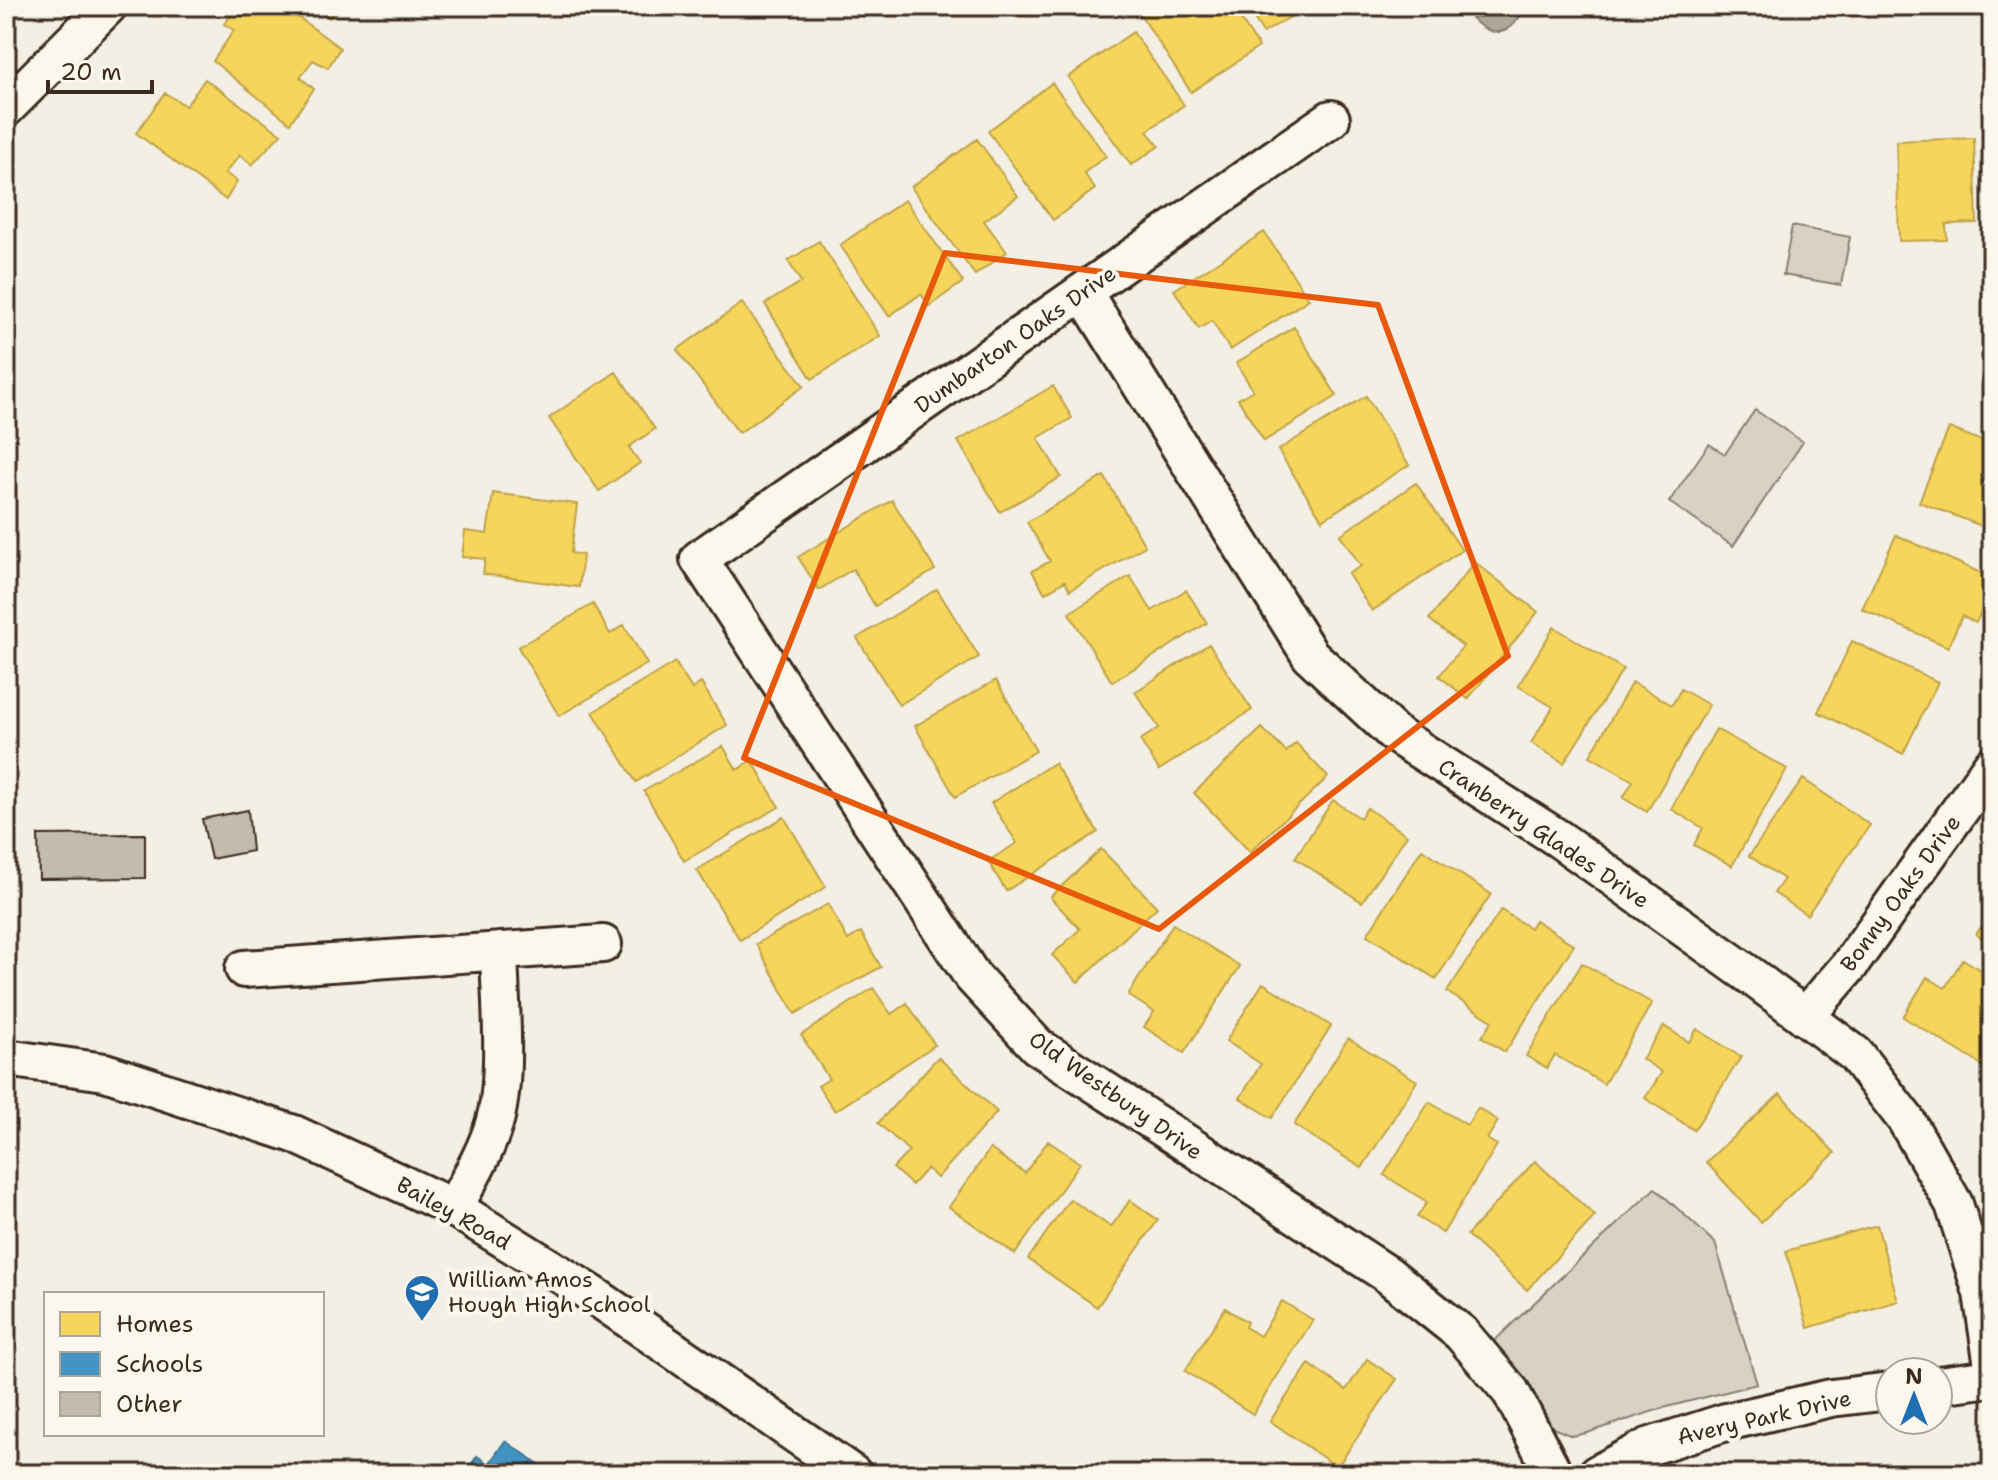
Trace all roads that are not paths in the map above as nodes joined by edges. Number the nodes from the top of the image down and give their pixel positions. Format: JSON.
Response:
{"nodes":[{"id":1,"x":108,"y":6,"type":"edge"},
{"id":2,"x":6,"y":108,"type":"edge"},
{"id":3,"x":1331,"y":119,"type":"dead end"},
{"id":4,"x":1083,"y":292,"type":"junction"},
{"id":5,"x":699,"y":559,"type":"joint"},
{"id":6,"x":1992,"y":765,"type":"edge"},
{"id":7,"x":603,"y":944,"type":"dead end"},
{"id":8,"x":499,"y":951,"type":"junction"},
{"id":9,"x":244,"y":969,"type":"dead end"},
{"id":10,"x":1805,"y":1017,"type":"junction"},
{"id":11,"x":6,"y":1058,"type":"edge"},
{"id":12,"x":454,"y":1208,"type":"junction"},
{"id":13,"x":1992,"y":1359,"type":"edge"},
{"id":14,"x":1992,"y":1378,"type":"edge"},
{"id":15,"x":1954,"y":1383,"type":"edge"},
{"id":16,"x":1874,"y":1393,"type":"edge"},
{"id":17,"x":853,"y":1474,"type":"edge"},
{"id":18,"x":1554,"y":1474,"type":"edge"},
{"id":19,"x":1597,"y":1474,"type":"edge"}],
"edges":[{"from":1,"to":2,"type":"street"},
{"from":3,"to":4,"type":"street","name":"Dumbarton Oaks Drive"},
{"from":4,"to":5,"type":"street","name":"Dumbarton Oaks Drive"},
{"from":4,"to":10,"type":"street","name":"Cranberry Glades Drive"},
{"from":5,"to":18,"type":"street","name":"Old Westbury Drive"},
{"from":6,"to":10,"type":"street","name":"Bonny Oaks Drive"},
{"from":7,"to":8,"type":"street"},
{"from":8,"to":9,"type":"street"},
{"from":8,"to":12,"type":"street"},
{"from":10,"to":13,"type":"street","name":"Cranberry Glades Drive"},
{"from":11,"to":12,"type":"street","name":"Bailey Road"},
{"from":12,"to":17,"type":"street","name":"Bailey Road"},
{"from":14,"to":15,"type":"street"},
{"from":16,"to":19,"type":"street","name":"Avery Park Drive"}]}
